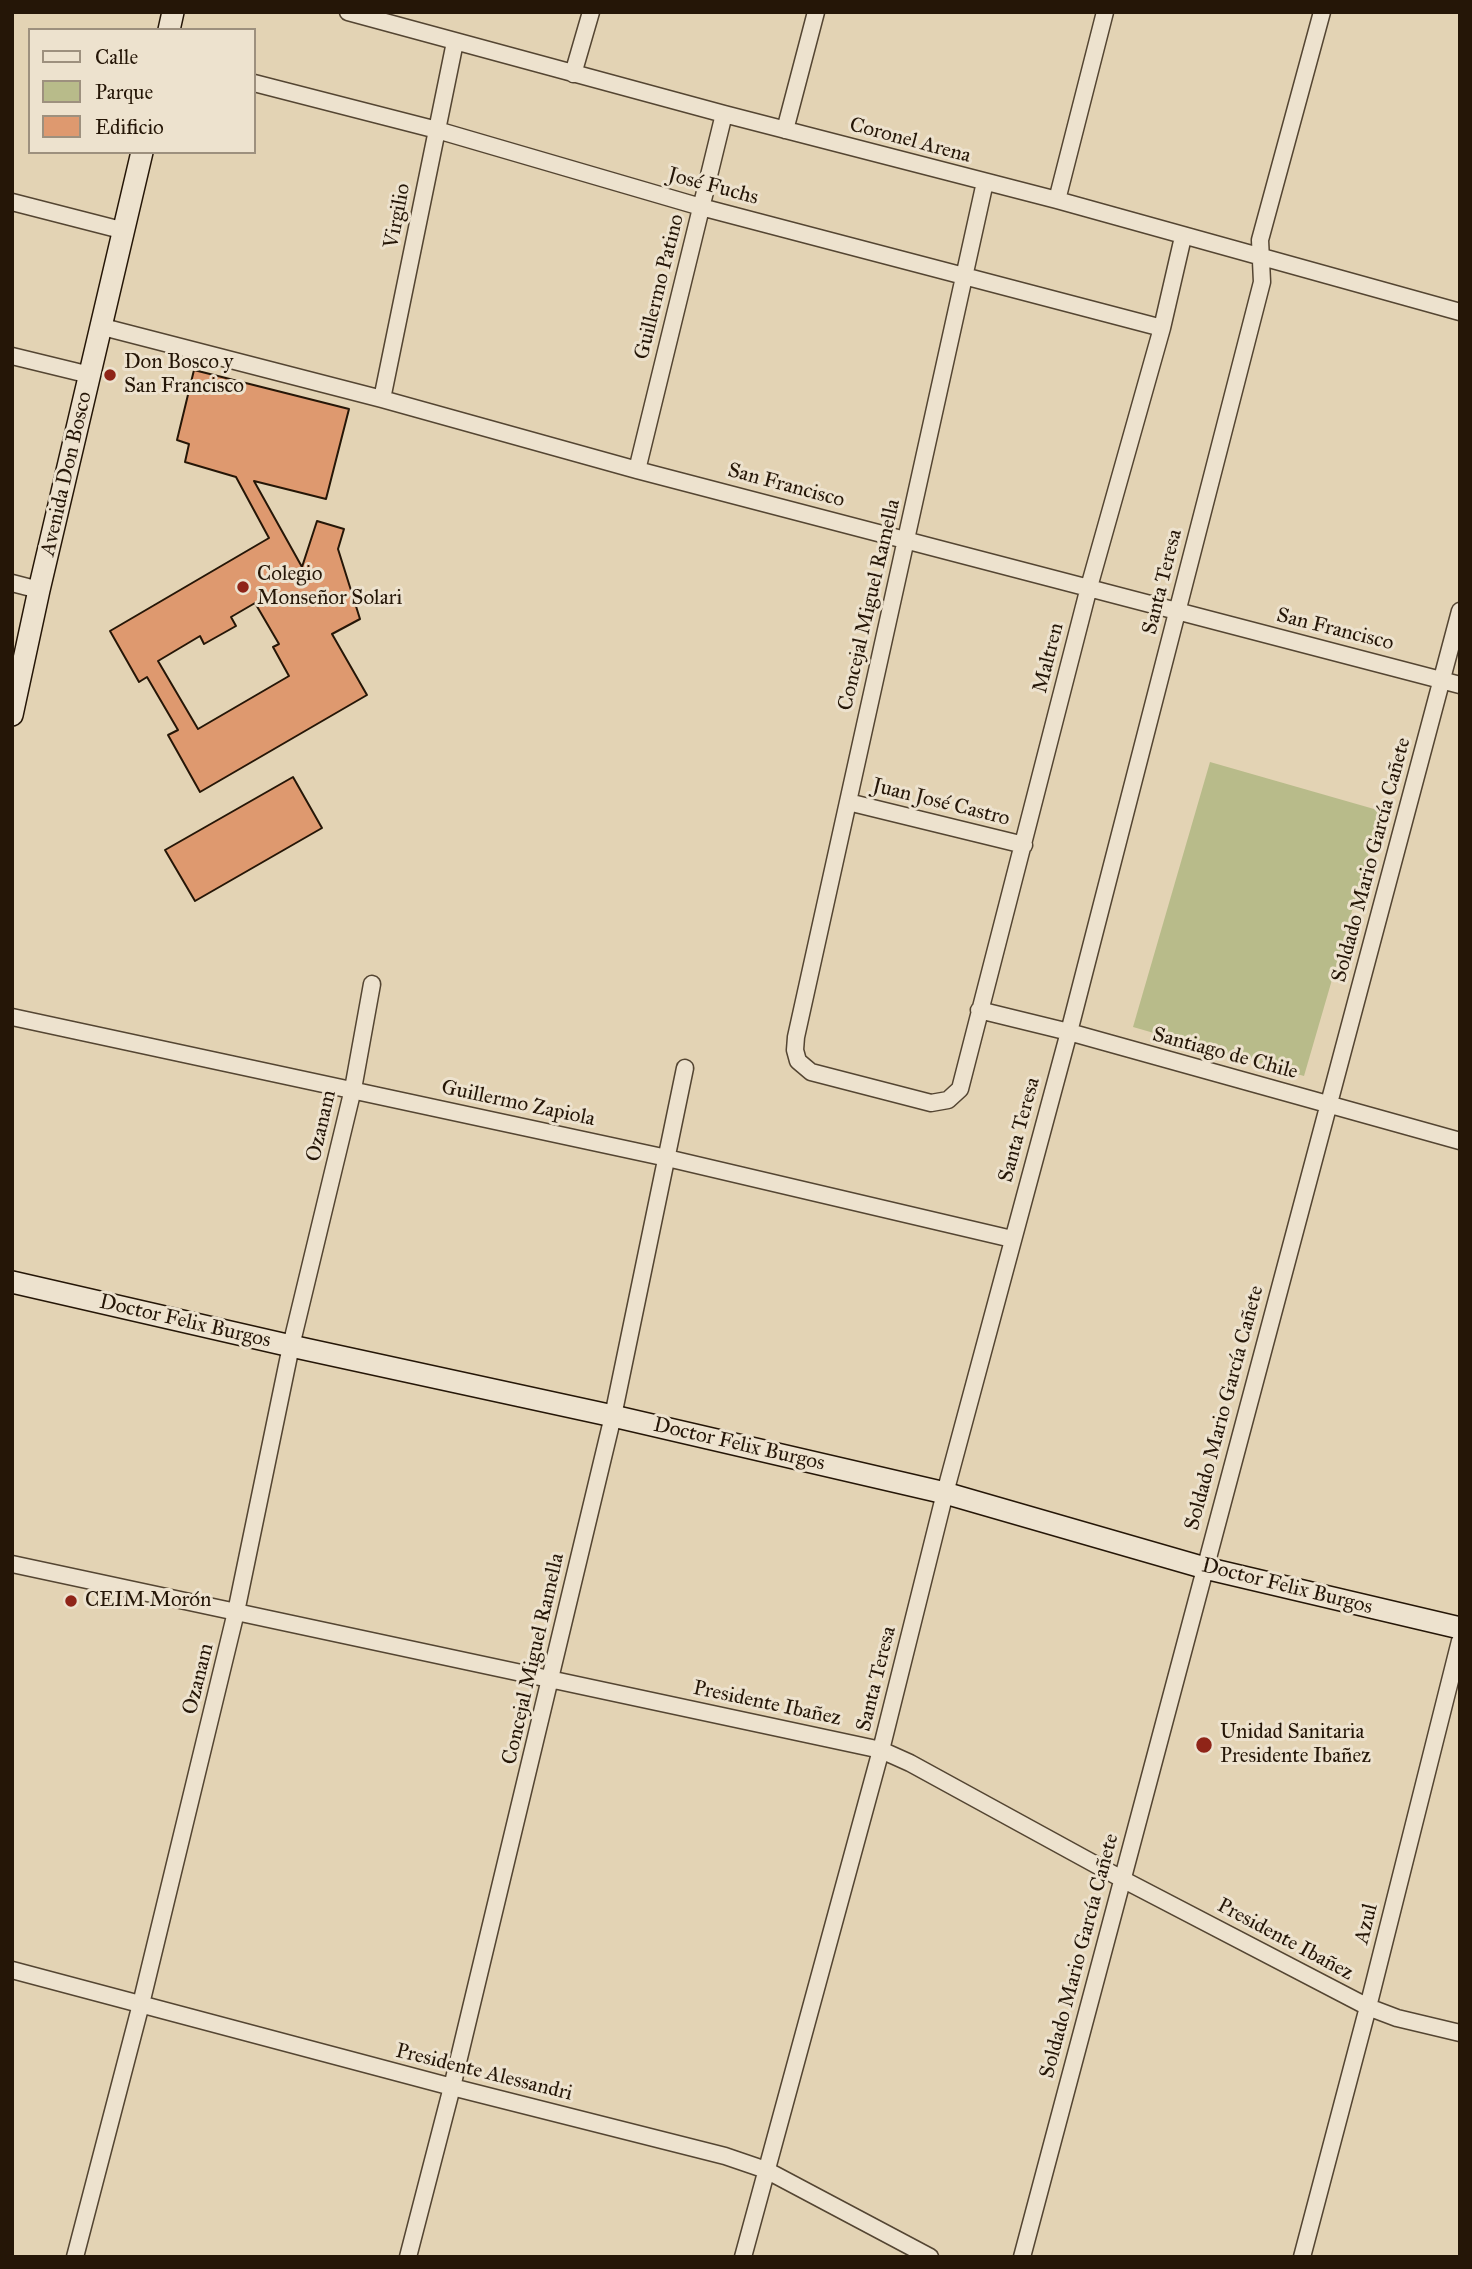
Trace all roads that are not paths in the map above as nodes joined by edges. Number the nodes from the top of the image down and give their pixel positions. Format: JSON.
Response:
{"nodes":[{"id":1,"x":348,"y":12,"type":"edge"},
{"id":2,"x":591,"y":12,"type":"edge"},
{"id":3,"x":816,"y":12,"type":"edge"},
{"id":4,"x":1105,"y":12,"type":"edge"},
{"id":5,"x":1322,"y":12,"type":"edge"},
{"id":6,"x":367,"y":15,"type":"edge"},
{"id":7,"x":455,"y":42,"type":"junction"},
{"id":8,"x":573,"y":74,"type":"junction"},
{"id":9,"x":256,"y":84,"type":"edge"},
{"id":10,"x":724,"y":114,"type":"junction"},
{"id":11,"x":437,"y":130,"type":"junction"},
{"id":12,"x":785,"y":130,"type":"junction"},
{"id":13,"x":142,"y":154,"type":"edge"},
{"id":14,"x":985,"y":182,"type":"junction"},
{"id":15,"x":1057,"y":201,"type":"junction"},
{"id":16,"x":12,"y":202,"type":"edge"},
{"id":17,"x":701,"y":207,"type":"junction"},
{"id":18,"x":125,"y":231,"type":"junction"},
{"id":19,"x":1183,"y":237,"type":"junction"},
{"id":20,"x":1259,"y":257,"type":"junction"},
{"id":21,"x":965,"y":277,"type":"junction"},
{"id":22,"x":1460,"y":312,"type":"edge"},
{"id":23,"x":103,"y":327,"type":"junction"},
{"id":24,"x":1162,"y":328,"type":"junction"},
{"id":25,"x":12,"y":356,"type":"edge"},
{"id":26,"x":90,"y":376,"type":"junction"},
{"id":27,"x":382,"y":399,"type":"junction"},
{"id":28,"x":638,"y":470,"type":"junction"},
{"id":29,"x":906,"y":539,"type":"junction"},
{"id":30,"x":12,"y":583,"type":"edge"},
{"id":31,"x":1089,"y":587,"type":"junction"},
{"id":32,"x":39,"y":590,"type":"junction"},
{"id":33,"x":1460,"y":611,"type":"edge"},
{"id":34,"x":1177,"y":612,"type":"junction"},
{"id":35,"x":1442,"y":680,"type":"junction"},
{"id":36,"x":1460,"y":685,"type":"edge"},
{"id":37,"x":12,"y":715,"type":"edge"},
{"id":38,"x":848,"y":802,"type":"junction"},
{"id":39,"x":1024,"y":845,"type":"junction"},
{"id":40,"x":372,"y":984,"type":"dead end"},
{"id":41,"x":979,"y":1010,"type":"junction"},
{"id":42,"x":12,"y":1017,"type":"edge"},
{"id":43,"x":1069,"y":1032,"type":"junction"},
{"id":44,"x":685,"y":1068,"type":"dead end"},
{"id":45,"x":353,"y":1089,"type":"junction"},
{"id":46,"x":960,"y":1089,"type":"joint"},
{"id":47,"x":1328,"y":1104,"type":"junction"},
{"id":48,"x":1460,"y":1141,"type":"edge"},
{"id":49,"x":667,"y":1158,"type":"junction"},
{"id":50,"x":1012,"y":1239,"type":"junction"},
{"id":51,"x":12,"y":1282,"type":"edge"},
{"id":52,"x":291,"y":1346,"type":"junction"},
{"id":53,"x":613,"y":1416,"type":"junction"},
{"id":54,"x":945,"y":1493,"type":"junction"},
{"id":55,"x":12,"y":1564,"type":"edge"},
{"id":56,"x":1205,"y":1568,"type":"junction"},
{"id":57,"x":236,"y":1612,"type":"junction"},
{"id":58,"x":1460,"y":1628,"type":"edge"},
{"id":59,"x":1460,"y":1641,"type":"edge"},
{"id":60,"x":551,"y":1680,"type":"junction"},
{"id":61,"x":881,"y":1750,"type":"junction"},
{"id":62,"x":1122,"y":1880,"type":"junction"},
{"id":63,"x":12,"y":1970,"type":"edge"},
{"id":64,"x":142,"y":2004,"type":"junction"},
{"id":65,"x":1368,"y":2007,"type":"junction"},
{"id":66,"x":1460,"y":2033,"type":"edge"},
{"id":67,"x":452,"y":2087,"type":"junction"},
{"id":68,"x":766,"y":2170,"type":"junction"},
{"id":69,"x":75,"y":2257,"type":"edge"},
{"id":70,"x":408,"y":2257,"type":"edge"},
{"id":71,"x":743,"y":2257,"type":"edge"},
{"id":72,"x":930,"y":2257,"type":"edge"},
{"id":73,"x":1022,"y":2257,"type":"edge"},
{"id":74,"x":1302,"y":2257,"type":"edge"}],
"edges":[{"from":1,"to":6,"type":"street","name":"Coronel Arena"},
{"from":2,"to":8,"type":"street"},
{"from":3,"to":12,"type":"street"},
{"from":4,"to":15,"type":"street"},
{"from":5,"to":20,"type":"street","name":"Santa Teresa"},
{"from":6,"to":7,"type":"street","name":"Coronel Arena"},
{"from":7,"to":8,"type":"street","name":"Coronel Arena"},
{"from":7,"to":11,"type":"street","name":"Virgilio"},
{"from":8,"to":10,"type":"street","name":"Coronel Arena"},
{"from":9,"to":11,"type":"street","name":"José Fuchs"},
{"from":10,"to":12,"type":"street","name":"Coronel Arena"},
{"from":10,"to":17,"type":"street","name":"Guillermo Patino"},
{"from":11,"to":17,"type":"street","name":"José Fuchs"},
{"from":11,"to":27,"type":"street","name":"Virgilio"},
{"from":12,"to":14,"type":"street","name":"Coronel Arena"},
{"from":13,"to":18,"type":"street","name":"Avenida Don Bosco"},
{"from":14,"to":15,"type":"street","name":"Coronel Arena"},
{"from":14,"to":21,"type":"street","name":"Concejal Miguel Ramella"},
{"from":15,"to":19,"type":"street","name":"Coronel Arena"},
{"from":16,"to":18,"type":"street"},
{"from":17,"to":21,"type":"street","name":"José Fuchs"},
{"from":17,"to":28,"type":"street","name":"Guillermo Patino"},
{"from":18,"to":23,"type":"street","name":"Avenida Don Bosco"},
{"from":19,"to":20,"type":"street","name":"Coronel Arena"},
{"from":19,"to":24,"type":"street","name":"Maltren"},
{"from":20,"to":22,"type":"street","name":"Coronel Arena"},
{"from":20,"to":34,"type":"street","name":"Santa Teresa"},
{"from":21,"to":24,"type":"street","name":"José Fuchs"},
{"from":21,"to":29,"type":"street","name":"Concejal Miguel Ramella"},
{"from":23,"to":26,"type":"street","name":"Avenida Don Bosco"},
{"from":23,"to":27,"type":"street","name":"San Francisco"},
{"from":24,"to":31,"type":"street","name":"Maltren"},
{"from":25,"to":26,"type":"street"},
{"from":26,"to":32,"type":"street","name":"Avenida Don Bosco"},
{"from":27,"to":28,"type":"street","name":"San Francisco"},
{"from":28,"to":29,"type":"street","name":"San Francisco"},
{"from":29,"to":31,"type":"street","name":"San Francisco"},
{"from":29,"to":38,"type":"street","name":"Concejal Miguel Ramella"},
{"from":30,"to":32,"type":"street"},
{"from":31,"to":34,"type":"street","name":"San Francisco"},
{"from":31,"to":39,"type":"street","name":"Maltren"},
{"from":32,"to":37,"type":"street","name":"Avenida Don Bosco"},
{"from":33,"to":35,"type":"street","name":"Soldado Mario García Cañete"},
{"from":34,"to":35,"type":"street","name":"San Francisco"},
{"from":34,"to":43,"type":"street","name":"Santa Teresa"},
{"from":35,"to":36,"type":"street","name":"San Francisco"},
{"from":35,"to":47,"type":"street","name":"Soldado Mario García Cañete"},
{"from":38,"to":39,"type":"street","name":"Juan José Castro"},
{"from":38,"to":46,"type":"street","name":"Concejal Miguel Ramella"},
{"from":39,"to":41,"type":"street","name":"Maltren"},
{"from":40,"to":45,"type":"street","name":"Ozanam"},
{"from":41,"to":43,"type":"street","name":"Santiago de Chile"},
{"from":41,"to":46,"type":"street","name":"Maltren"},
{"from":42,"to":45,"type":"street","name":"Guillermo Zapiola"},
{"from":43,"to":47,"type":"street","name":"Santiago de Chile"},
{"from":43,"to":50,"type":"street","name":"Santa Teresa"},
{"from":44,"to":49,"type":"street","name":"Concejal Miguel Ramella"},
{"from":45,"to":49,"type":"street","name":"Guillermo Zapiola"},
{"from":45,"to":52,"type":"street","name":"Ozanam"},
{"from":47,"to":48,"type":"street","name":"Santiago de Chile"},
{"from":47,"to":56,"type":"street","name":"Soldado Mario García Cañete"},
{"from":49,"to":50,"type":"street","name":"Guillermo Zapiola"},
{"from":49,"to":53,"type":"street","name":"Concejal Miguel Ramella"},
{"from":50,"to":54,"type":"street","name":"Santa Teresa"},
{"from":51,"to":52,"type":"street","name":"Doctor Felix Burgos"},
{"from":52,"to":53,"type":"street","name":"Doctor Felix Burgos"},
{"from":52,"to":57,"type":"street","name":"Ozanam"},
{"from":53,"to":54,"type":"street","name":"Doctor Felix Burgos"},
{"from":53,"to":60,"type":"street","name":"Concejal Miguel Ramella"},
{"from":54,"to":56,"type":"street","name":"Doctor Felix Burgos"},
{"from":54,"to":61,"type":"street","name":"Santa Teresa"},
{"from":55,"to":57,"type":"street","name":"Presidente Ibañez"},
{"from":56,"to":58,"type":"street","name":"Doctor Felix Burgos"},
{"from":56,"to":62,"type":"street","name":"Soldado Mario García Cañete"},
{"from":57,"to":60,"type":"street","name":"Presidente Ibañez"},
{"from":57,"to":64,"type":"street","name":"Ozanam"},
{"from":59,"to":65,"type":"street","name":"Azul"},
{"from":60,"to":61,"type":"street","name":"Presidente Ibañez"},
{"from":60,"to":67,"type":"street","name":"Concejal Miguel Ramella"},
{"from":61,"to":62,"type":"street","name":"Presidente Ibañez"},
{"from":61,"to":68,"type":"street","name":"Santa Teresa"},
{"from":62,"to":65,"type":"street","name":"Presidente Ibañez"},
{"from":62,"to":73,"type":"street","name":"Soldado Mario García Cañete"},
{"from":63,"to":64,"type":"street","name":"Presidente Alessandri"},
{"from":64,"to":67,"type":"street","name":"Presidente Alessandri"},
{"from":64,"to":69,"type":"street","name":"Ozanam"},
{"from":65,"to":66,"type":"street","name":"Presidente Ibañez"},
{"from":65,"to":74,"type":"street","name":"Azul"},
{"from":67,"to":68,"type":"street","name":"Presidente Alessandri"},
{"from":67,"to":70,"type":"street","name":"Concejal Miguel Ramella"},
{"from":68,"to":71,"type":"street","name":"Santa Teresa"},
{"from":68,"to":72,"type":"street","name":"Presidente Alessandri"}]}
